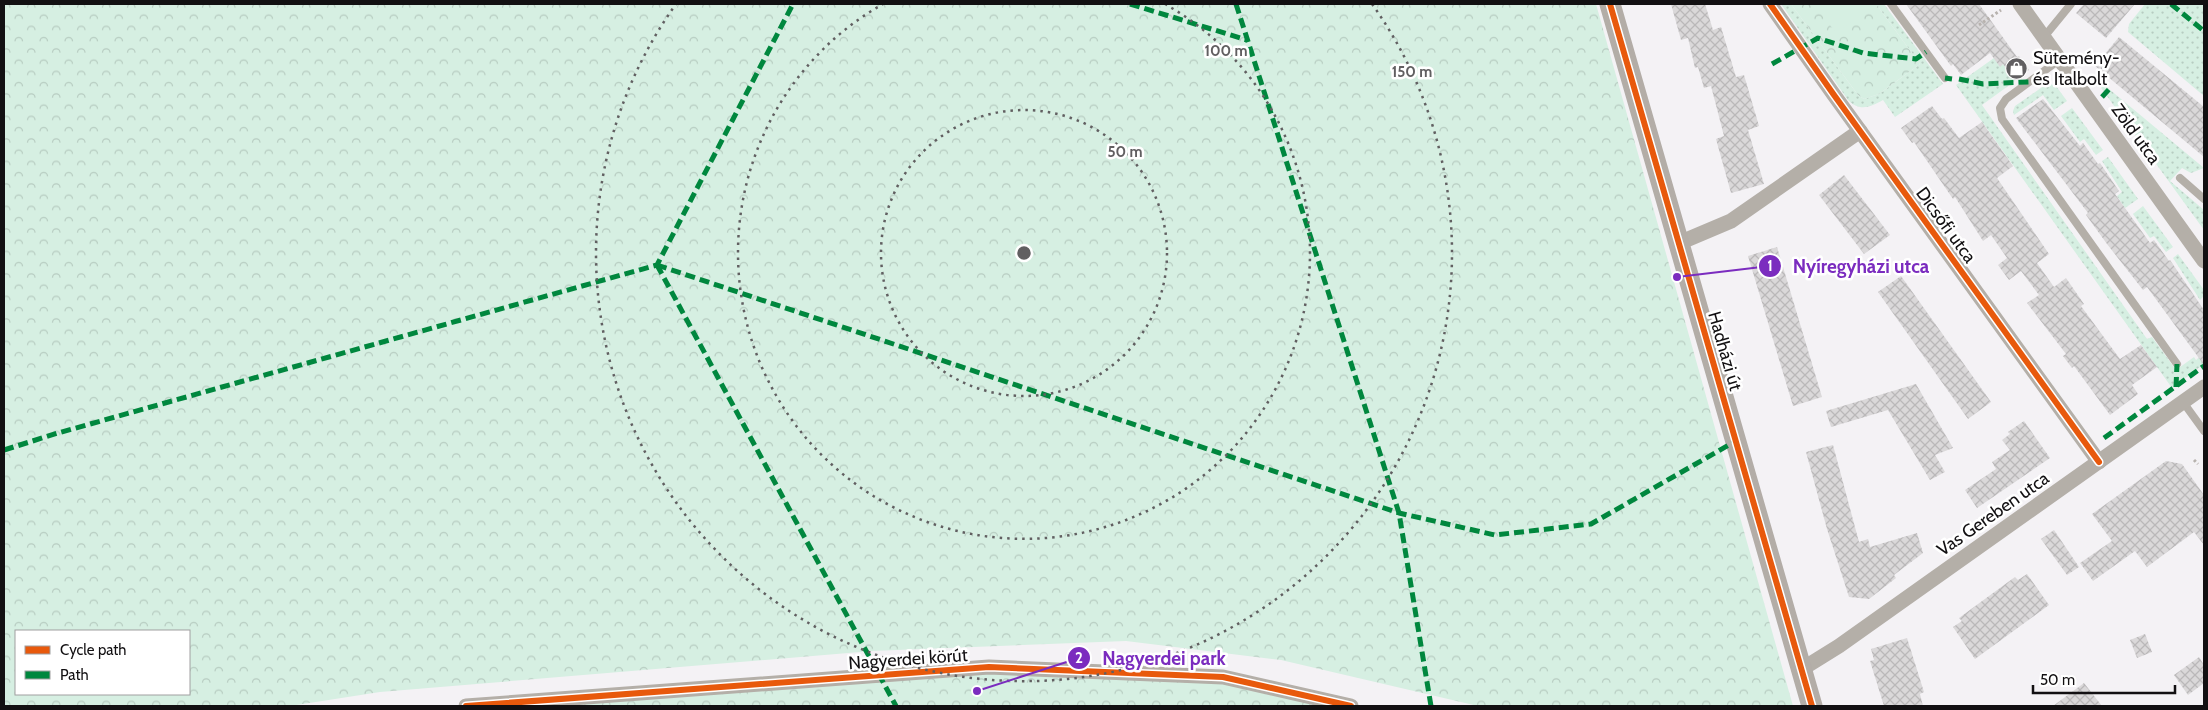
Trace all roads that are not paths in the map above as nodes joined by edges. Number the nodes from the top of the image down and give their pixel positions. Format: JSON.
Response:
{"nodes":[{"id":1,"x":1610,"y":4,"type":"edge"},
{"id":2,"x":1770,"y":4,"type":"edge"},
{"id":3,"x":1891,"y":4,"type":"edge"},
{"id":4,"x":2020,"y":4,"type":"edge"},
{"id":5,"x":2071,"y":4,"type":"edge"},
{"id":6,"x":2044,"y":37,"type":"junction"},
{"id":7,"x":2059,"y":60,"type":"junction"},
{"id":8,"x":1944,"y":78,"type":"dead end"},
{"id":9,"x":1860,"y":131,"type":"junction"},
{"id":10,"x":2180,"y":178,"type":"dead end"},
{"id":11,"x":2204,"y":199,"type":"edge"},
{"id":12,"x":1679,"y":243,"type":"junction"},
{"id":13,"x":2204,"y":261,"type":"edge"},
{"id":14,"x":2177,"y":364,"type":"dead end"},
{"id":15,"x":2204,"y":387,"type":"edge"},
{"id":16,"x":2184,"y":402,"type":"junction"},
{"id":17,"x":2204,"y":431,"type":"edge"},
{"id":18,"x":2099,"y":462,"type":"junction"},
{"id":19,"x":1802,"y":669,"type":"junction"},
{"id":20,"x":466,"y":706,"type":"edge"},
{"id":21,"x":1351,"y":706,"type":"edge"},
{"id":22,"x":1812,"y":706,"type":"edge"}],
"edges":[{"from":1,"to":12,"type":"street","name":"Hadházi út"},
{"from":2,"to":9,"type":"street","name":"Dicsőfi utca"},
{"from":3,"to":8,"type":"lane"},
{"from":4,"to":6,"type":"street","name":"Zöld utca"},
{"from":5,"to":6,"type":"lane"},
{"from":6,"to":7,"type":"street","name":"Zöld utca"},
{"from":7,"to":13,"type":"street","name":"Zöld utca"},
{"from":7,"to":14,"type":"lane"},
{"from":9,"to":12,"type":"street"},
{"from":9,"to":18,"type":"street","name":"Dicsőfi utca"},
{"from":10,"to":11,"type":"lane"},
{"from":12,"to":19,"type":"street","name":"Hadházi út"},
{"from":15,"to":16,"type":"street","name":"Vas Gereben utca"},
{"from":16,"to":17,"type":"lane"},
{"from":16,"to":18,"type":"street","name":"Vas Gereben utca"},
{"from":18,"to":19,"type":"street","name":"Vas Gereben utca"},
{"from":19,"to":22,"type":"street","name":"Hadházi út"},
{"from":20,"to":21,"type":"street","name":"Nagyerdei körút"}]}
